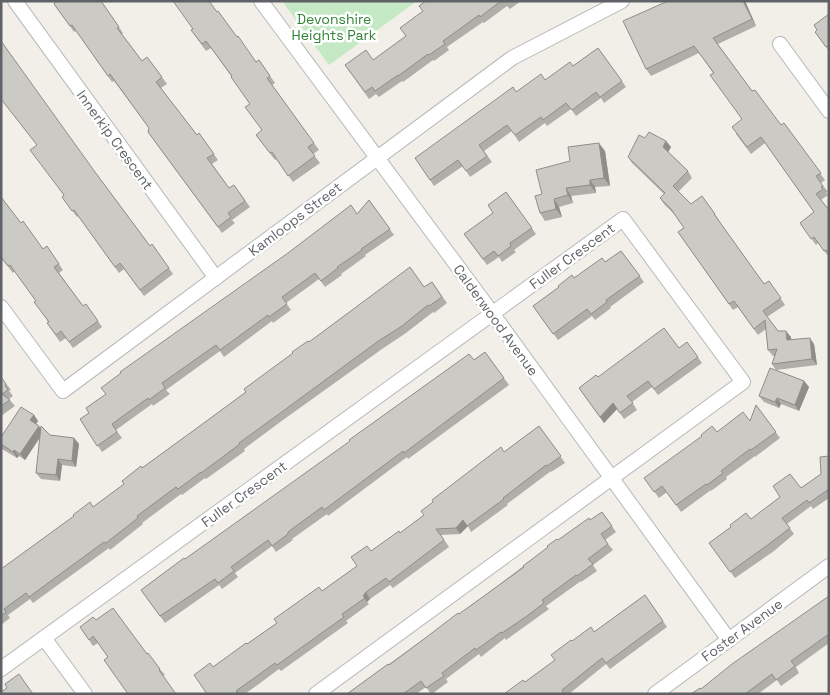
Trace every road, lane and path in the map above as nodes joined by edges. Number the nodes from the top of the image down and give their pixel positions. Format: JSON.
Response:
{"nodes":[{"id":1,"x":15,"y":1,"type":"edge"},
{"id":2,"x":261,"y":1,"type":"edge"},
{"id":3,"x":622,"y":1,"type":"edge"},
{"id":4,"x":780,"y":44,"type":"dead end"},
{"id":5,"x":829,"y":111,"type":"edge"},
{"id":6,"x":377,"y":159,"type":"junction"},
{"id":7,"x":216,"y":278,"type":"junction"},
{"id":8,"x":1,"y":307,"type":"edge"},
{"id":9,"x":492,"y":314,"type":"junction"},
{"id":10,"x":612,"y":478,"type":"junction"},
{"id":11,"x":829,"y":566,"type":"edge"},
{"id":12,"x":44,"y":638,"type":"junction"},
{"id":13,"x":729,"y":640,"type":"junction"},
{"id":14,"x":1,"y":669,"type":"edge"},
{"id":15,"x":85,"y":694,"type":"edge"},
{"id":16,"x":316,"y":694,"type":"edge"},
{"id":17,"x":655,"y":694,"type":"edge"}],
"edges":[{"from":1,"to":7,"type":"street","name":"Innerkip Crescent"},
{"from":2,"to":6,"type":"street","name":"Calderwood Avenue"},
{"from":3,"to":6,"type":"street","name":"Kamloops Street"},
{"from":4,"to":5,"type":"street"},
{"from":6,"to":7,"type":"street","name":"Kamloops Street"},
{"from":6,"to":9,"type":"street","name":"Calderwood Avenue"},
{"from":7,"to":8,"type":"street","name":"Kamloops Street"},
{"from":9,"to":10,"type":"street","name":"Calderwood Avenue"},
{"from":9,"to":10,"type":"street","name":"Fuller Crescent"},
{"from":9,"to":12,"type":"street","name":"Fuller Crescent"},
{"from":10,"to":13,"type":"street","name":"Calderwood Avenue"},
{"from":10,"to":16,"type":"street","name":"Fuller Crescent"},
{"from":11,"to":13,"type":"street","name":"Foster Avenue"},
{"from":12,"to":14,"type":"street","name":"Fuller Crescent"},
{"from":12,"to":15,"type":"street"},
{"from":13,"to":17,"type":"street","name":"Foster Avenue"}]}
